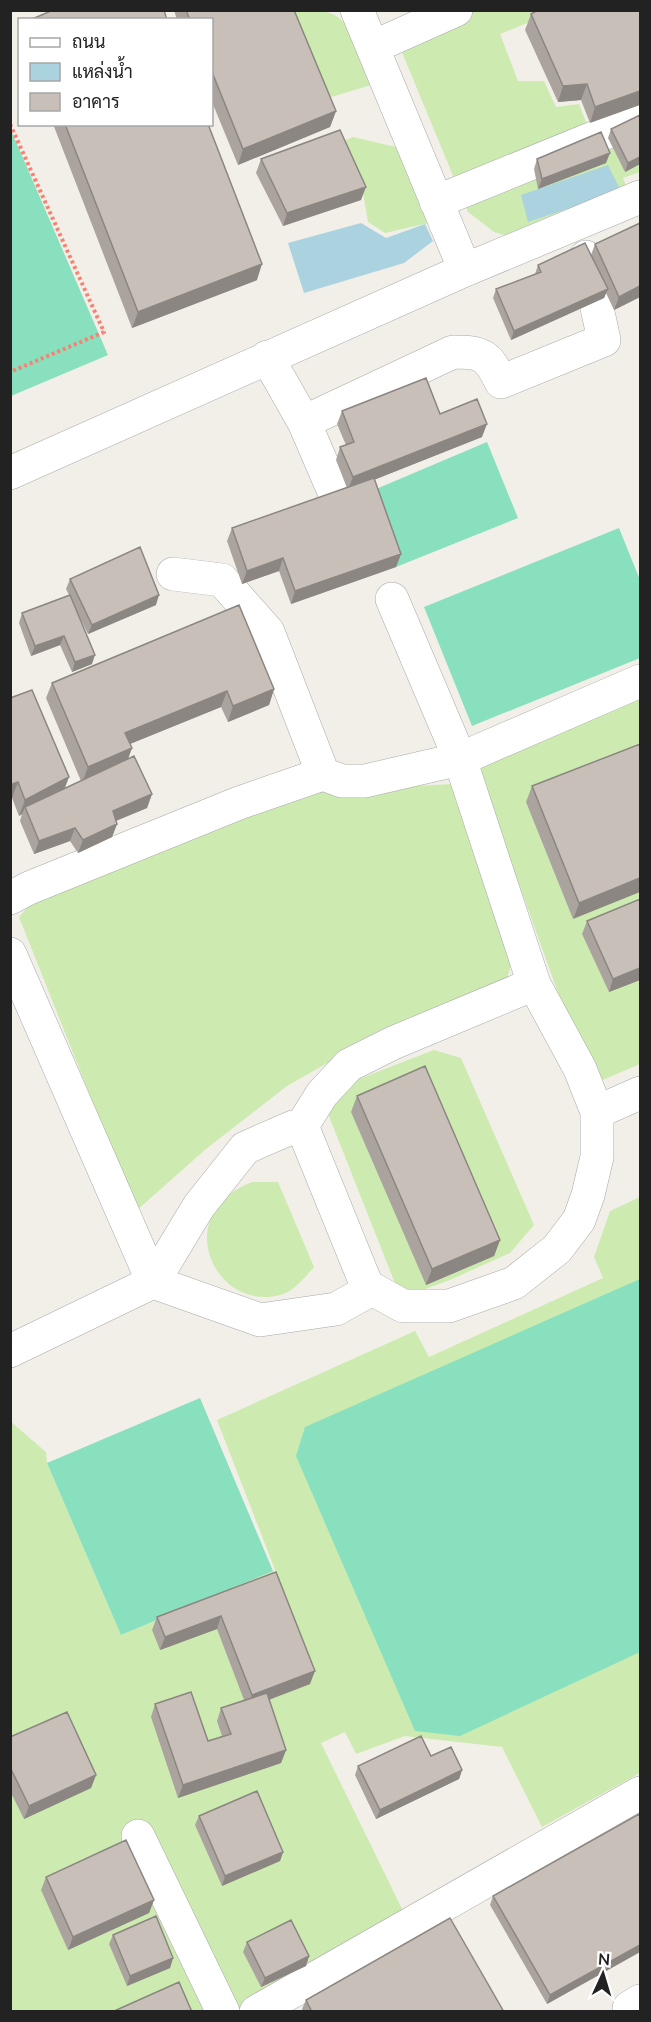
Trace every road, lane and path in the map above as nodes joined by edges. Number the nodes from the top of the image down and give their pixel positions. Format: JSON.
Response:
{"nodes":[{"id":1,"x":357,"y":10,"type":"edge"},
{"id":2,"x":456,"y":10,"type":"edge"},
{"id":3,"x":373,"y":47,"type":"junction"},
{"id":4,"x":640,"y":119,"type":"edge"},
{"id":5,"x":10,"y":124,"type":"edge"},
{"id":6,"x":640,"y":197,"type":"edge"},
{"id":7,"x":436,"y":202,"type":"junction"},
{"id":8,"x":578,"y":223,"type":"junction"},
{"id":9,"x":465,"y":270,"type":"junction"},
{"id":10,"x":267,"y":357,"type":"junction"},
{"id":11,"x":10,"y":372,"type":"edge"},
{"id":12,"x":304,"y":422,"type":"junction"},
{"id":13,"x":10,"y":473,"type":"edge"},
{"id":14,"x":335,"y":494,"type":"edge"},
{"id":15,"x":173,"y":574,"type":"dead end"},
{"id":16,"x":392,"y":599,"type":"dead end"},
{"id":17,"x":640,"y":681,"type":"edge"},
{"id":18,"x":460,"y":759,"type":"junction"},
{"id":19,"x":323,"y":774,"type":"junction"},
{"id":20,"x":10,"y":898,"type":"edge"},
{"id":21,"x":10,"y":954,"type":"edge"},
{"id":22,"x":534,"y":984,"type":"junction"},
{"id":23,"x":640,"y":1093,"type":"edge"},
{"id":24,"x":597,"y":1112,"type":"junction"},
{"id":25,"x":302,"y":1126,"type":"junction"},
{"id":26,"x":153,"y":1282,"type":"junction"},
{"id":27,"x":367,"y":1287,"type":"junction"},
{"id":28,"x":10,"y":1351,"type":"edge"},
{"id":29,"x":640,"y":1792,"type":"edge"},
{"id":30,"x":138,"y":1836,"type":"dead end"},
{"id":31,"x":223,"y":2012,"type":"edge"},
{"id":32,"x":256,"y":2012,"type":"edge"}],
"edges":[{"from":1,"to":3,"type":"lane"},
{"from":2,"to":3,"type":"lane"},
{"from":3,"to":7,"type":"lane"},
{"from":4,"to":7,"type":"lane"},
{"from":5,"to":11,"type":"path"},
{"from":6,"to":8,"type":"lane"},
{"from":7,"to":9,"type":"lane"},
{"from":8,"to":9,"type":"lane"},
{"from":8,"to":12,"type":"lane"},
{"from":9,"to":10,"type":"lane"},
{"from":10,"to":12,"type":"lane"},
{"from":10,"to":13,"type":"lane"},
{"from":12,"to":14,"type":"lane"},
{"from":15,"to":19,"type":"lane"},
{"from":16,"to":18,"type":"lane"},
{"from":17,"to":18,"type":"lane"},
{"from":18,"to":19,"type":"lane"},
{"from":18,"to":22,"type":"lane"},
{"from":19,"to":20,"type":"lane"},
{"from":21,"to":26,"type":"lane"},
{"from":22,"to":24,"type":"lane"},
{"from":22,"to":25,"type":"lane"},
{"from":23,"to":24,"type":"lane"},
{"from":24,"to":27,"type":"lane"},
{"from":25,"to":26,"type":"lane"},
{"from":25,"to":27,"type":"lane"},
{"from":26,"to":27,"type":"lane"},
{"from":26,"to":28,"type":"lane"},
{"from":29,"to":32,"type":"lane"},
{"from":30,"to":31,"type":"lane"}]}
